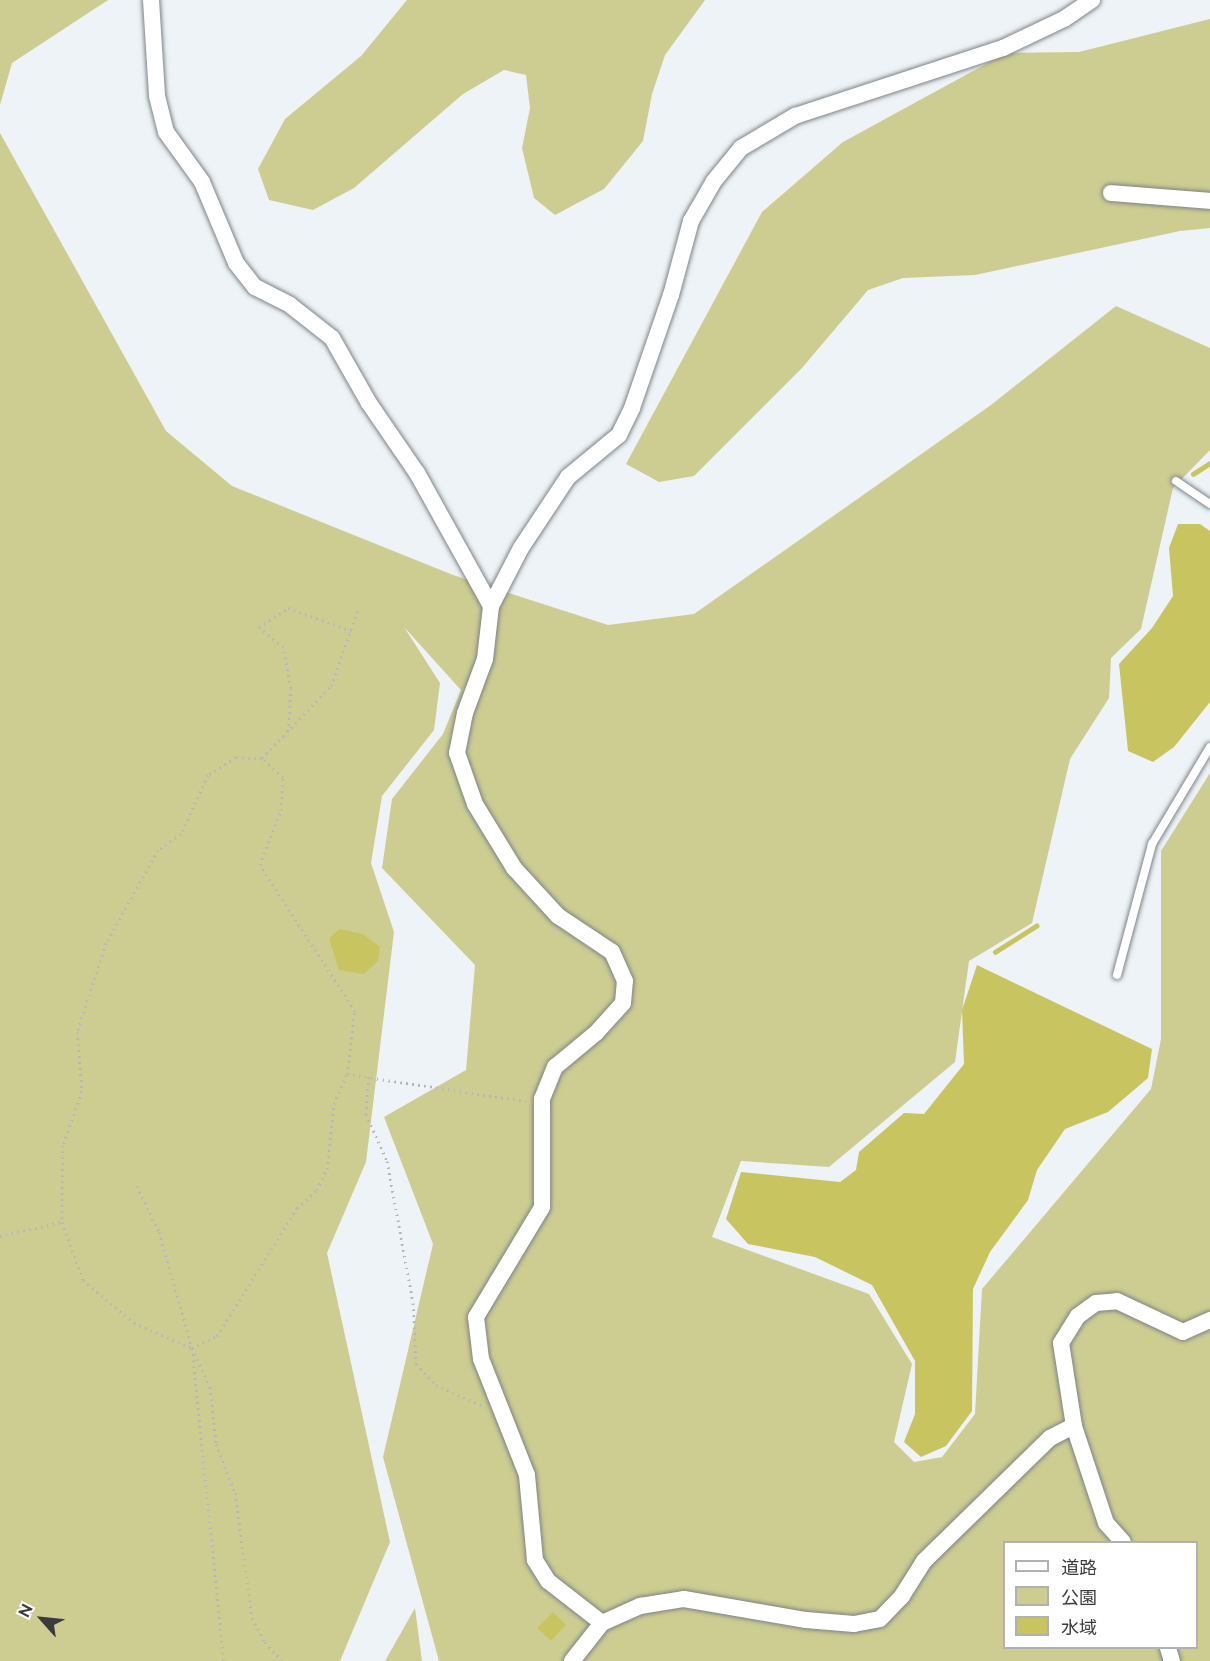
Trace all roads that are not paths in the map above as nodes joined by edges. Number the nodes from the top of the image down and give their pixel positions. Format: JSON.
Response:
{"nodes":[{"id":1,"x":151,"y":0,"type":"edge"},
{"id":2,"x":1092,"y":0,"type":"edge"},
{"id":3,"x":1111,"y":193,"type":"dead end"},
{"id":4,"x":1210,"y":201,"type":"edge"},
{"id":5,"x":1176,"y":481,"type":"dead end"},
{"id":6,"x":1210,"y":504,"type":"edge"},
{"id":7,"x":491,"y":606,"type":"junction"},
{"id":8,"x":1210,"y":747,"type":"edge"},
{"id":9,"x":1117,"y":975,"type":"dead end"},
{"id":10,"x":1210,"y":1320,"type":"edge"},
{"id":11,"x":1074,"y":1426,"type":"junction"},
{"id":12,"x":1122,"y":1541,"type":"edge"},
{"id":13,"x":602,"y":1623,"type":"junction"},
{"id":14,"x":572,"y":1661,"type":"edge"}],
"edges":[{"from":1,"to":7,"type":"street"},
{"from":2,"to":7,"type":"street"},
{"from":3,"to":4,"type":"street"},
{"from":5,"to":6,"type":"lane"},
{"from":7,"to":13,"type":"street"},
{"from":8,"to":9,"type":"lane"},
{"from":10,"to":11,"type":"street"},
{"from":11,"to":12,"type":"street"},
{"from":11,"to":13,"type":"street"},
{"from":13,"to":14,"type":"street"}]}
